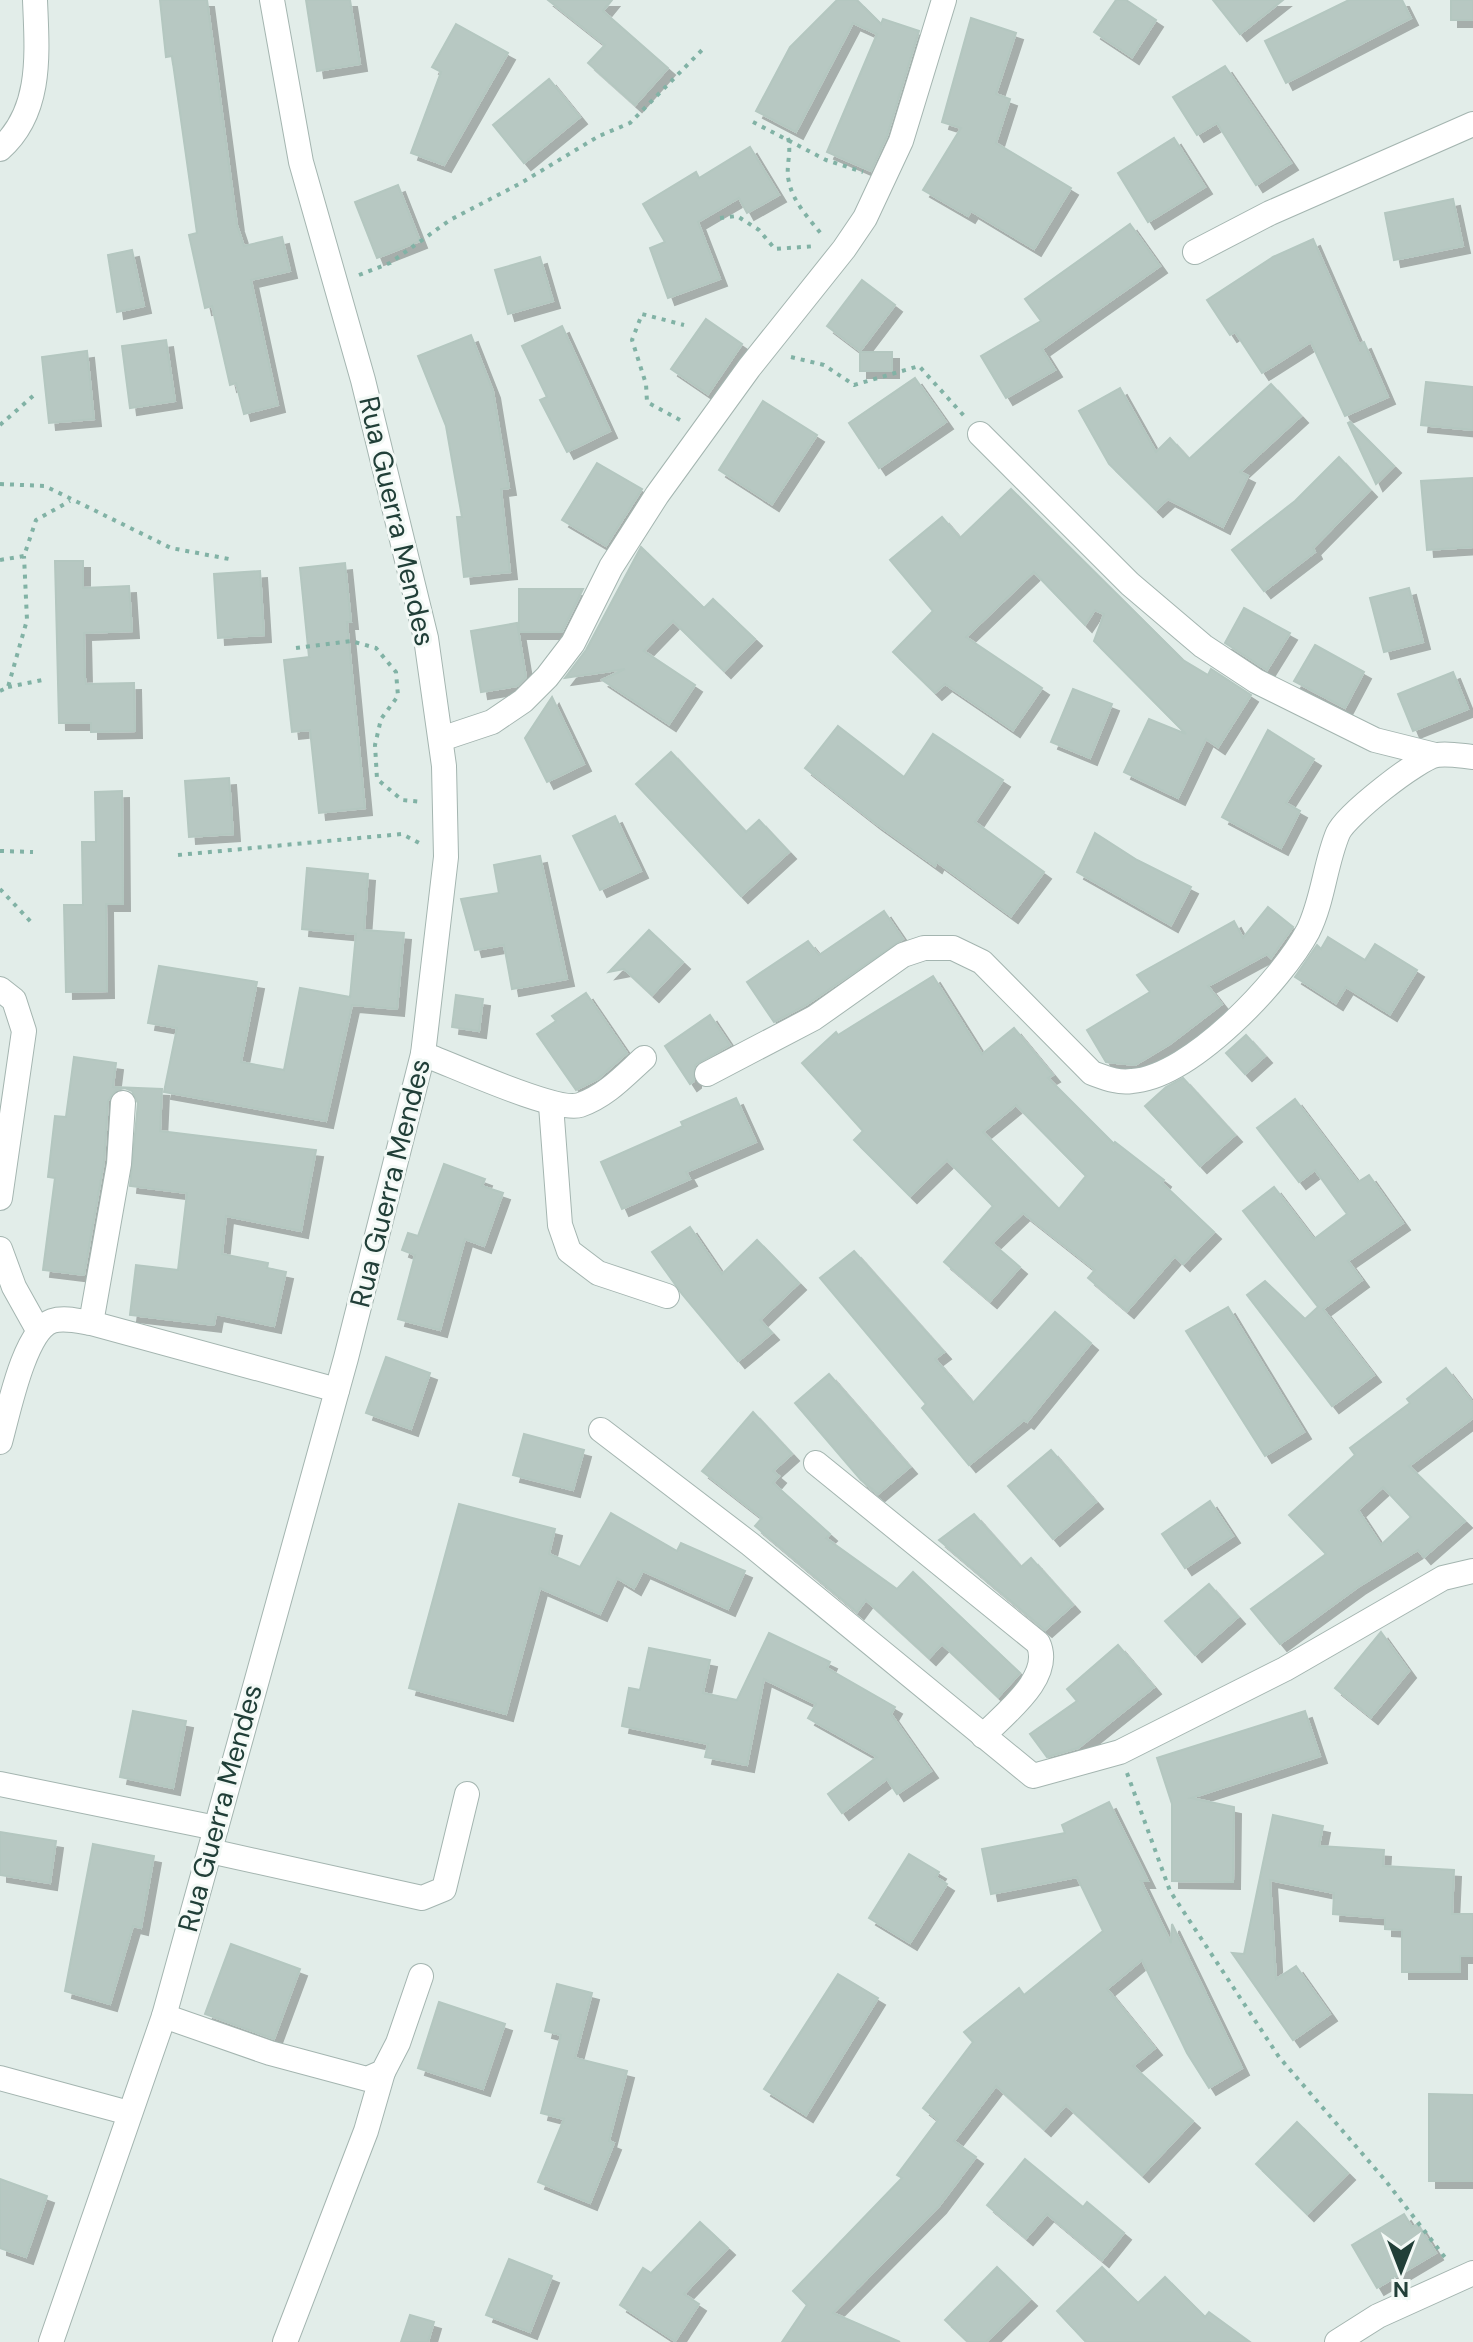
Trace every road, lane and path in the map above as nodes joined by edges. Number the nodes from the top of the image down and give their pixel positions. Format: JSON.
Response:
{"nodes":[{"id":1,"x":35,"y":0,"type":"edge"},
{"id":2,"x":272,"y":0,"type":"edge"},
{"id":3,"x":944,"y":0,"type":"edge"},
{"id":4,"x":703,"y":49,"type":"dead end"},
{"id":5,"x":753,"y":122,"type":"dead end"},
{"id":6,"x":1473,"y":124,"type":"edge"},
{"id":7,"x":788,"y":138,"type":"junction"},
{"id":8,"x":0,"y":149,"type":"edge"},
{"id":9,"x":884,"y":178,"type":"junction"},
{"id":10,"x":720,"y":218,"type":"dead end"},
{"id":11,"x":1195,"y":252,"type":"dead end"},
{"id":12,"x":334,"y":285,"type":"junction"},
{"id":13,"x":684,"y":325,"type":"dead end"},
{"id":14,"x":749,"y":368,"type":"junction"},
{"id":15,"x":33,"y":396,"type":"dead end"},
{"id":16,"x":0,"y":425,"type":"edge"},
{"id":17,"x":705,"y":430,"type":"junction"},
{"id":18,"x":980,"y":434,"type":"joint"},
{"id":19,"x":0,"y":484,"type":"edge"},
{"id":20,"x":70,"y":501,"type":"junction"},
{"id":21,"x":24,"y":556,"type":"junction"},
{"id":22,"x":229,"y":559,"type":"dead end"},
{"id":23,"x":0,"y":560,"type":"edge"},
{"id":24,"x":296,"y":648,"type":"dead end"},
{"id":25,"x":47,"y":679,"type":"dead end"},
{"id":26,"x":8,"y":687,"type":"junction"},
{"id":27,"x":0,"y":691,"type":"edge"},
{"id":28,"x":441,"y":739,"type":"junction"},
{"id":29,"x":1435,"y":755,"type":"junction"},
{"id":30,"x":1473,"y":757,"type":"edge"},
{"id":31,"x":445,"y":805,"type":"junction"},
{"id":32,"x":0,"y":851,"type":"edge"},
{"id":33,"x":33,"y":852,"type":"dead end"},
{"id":34,"x":178,"y":855,"type":"dead end"},
{"id":35,"x":446,"y":857,"type":"junction"},
{"id":36,"x":0,"y":889,"type":"edge"},
{"id":37,"x":32,"y":923,"type":"dead end"},
{"id":38,"x":0,"y":989,"type":"edge"},
{"id":39,"x":423,"y":1054,"type":"junction"},
{"id":40,"x":644,"y":1058,"type":"dead end"},
{"id":41,"x":707,"y":1074,"type":"dead end"},
{"id":42,"x":123,"y":1103,"type":"dead end"},
{"id":43,"x":551,"y":1105,"type":"junction"},
{"id":44,"x":0,"y":1198,"type":"edge"},
{"id":45,"x":0,"y":1249,"type":"edge"},
{"id":46,"x":667,"y":1296,"type":"dead end"},
{"id":47,"x":91,"y":1323,"type":"junction"},
{"id":48,"x":38,"y":1330,"type":"junction"},
{"id":49,"x":337,"y":1390,"type":"junction"},
{"id":50,"x":601,"y":1430,"type":"dead end"},
{"id":51,"x":0,"y":1442,"type":"edge"},
{"id":52,"x":816,"y":1463,"type":"dead end"},
{"id":53,"x":1473,"y":1571,"type":"edge"},
{"id":54,"x":983,"y":1736,"type":"junction"},
{"id":55,"x":1120,"y":1752,"type":"junction"},
{"id":56,"x":0,"y":1784,"type":"edge"},
{"id":57,"x":467,"y":1794,"type":"dead end"},
{"id":58,"x":213,"y":1839,"type":"junction"},
{"id":59,"x":421,"y":1976,"type":"dead end"},
{"id":60,"x":164,"y":2016,"type":"junction"},
{"id":61,"x":383,"y":2072,"type":"junction"},
{"id":62,"x":0,"y":2078,"type":"edge"},
{"id":63,"x":129,"y":2113,"type":"junction"},
{"id":64,"x":1466,"y":2275,"type":"edge"},
{"id":65,"x":51,"y":2342,"type":"edge"},
{"id":66,"x":285,"y":2342,"type":"edge"},
{"id":67,"x":1337,"y":2342,"type":"edge"}],
"edges":[{"from":1,"to":8,"type":"street"},
{"from":2,"to":12,"type":"street","name":"Rua Guerra Mendes"},
{"from":3,"to":9,"type":"street"},
{"from":4,"to":12,"type":"path"},
{"from":5,"to":7,"type":"path"},
{"from":6,"to":11,"type":"street"},
{"from":7,"to":9,"type":"path"},
{"from":7,"to":10,"type":"path"},
{"from":9,"to":14,"type":"street"},
{"from":12,"to":28,"type":"street","name":"Rua Guerra Mendes"},
{"from":13,"to":17,"type":"path"},
{"from":14,"to":17,"type":"street"},
{"from":14,"to":18,"type":"path"},
{"from":15,"to":16,"type":"path"},
{"from":17,"to":28,"type":"street"},
{"from":18,"to":29,"type":"street"},
{"from":19,"to":20,"type":"path"},
{"from":20,"to":21,"type":"path"},
{"from":20,"to":22,"type":"path"},
{"from":21,"to":23,"type":"path"},
{"from":21,"to":26,"type":"path"},
{"from":24,"to":31,"type":"path"},
{"from":25,"to":26,"type":"path"},
{"from":26,"to":27,"type":"path"},
{"from":28,"to":31,"type":"street","name":"Rua Guerra Mendes"},
{"from":29,"to":30,"type":"street"},
{"from":29,"to":41,"type":"street"},
{"from":31,"to":35,"type":"street","name":"Rua Guerra Mendes"},
{"from":32,"to":33,"type":"path"},
{"from":34,"to":35,"type":"path"},
{"from":35,"to":39,"type":"street","name":"Rua Guerra Mendes"},
{"from":36,"to":37,"type":"path"},
{"from":38,"to":44,"type":"street"},
{"from":39,"to":43,"type":"street"},
{"from":39,"to":49,"type":"street","name":"Rua Guerra Mendes"},
{"from":40,"to":43,"type":"street"},
{"from":42,"to":47,"type":"street"},
{"from":43,"to":46,"type":"street"},
{"from":45,"to":48,"type":"street"},
{"from":47,"to":48,"type":"street"},
{"from":47,"to":49,"type":"street"},
{"from":48,"to":51,"type":"street"},
{"from":49,"to":58,"type":"street","name":"Rua Guerra Mendes"},
{"from":50,"to":54,"type":"street"},
{"from":52,"to":54,"type":"street"},
{"from":53,"to":55,"type":"street"},
{"from":54,"to":55,"type":"street"},
{"from":55,"to":64,"type":"path"},
{"from":56,"to":58,"type":"street"},
{"from":57,"to":58,"type":"street"},
{"from":58,"to":60,"type":"street","name":"Rua Guerra Mendes"},
{"from":59,"to":61,"type":"street"},
{"from":60,"to":61,"type":"street"},
{"from":60,"to":63,"type":"street","name":"Rua Guerra Mendes"},
{"from":61,"to":66,"type":"street"},
{"from":62,"to":63,"type":"street"},
{"from":63,"to":65,"type":"street","name":"Rua Guerra Mendes"},
{"from":64,"to":67,"type":"street"}]}
